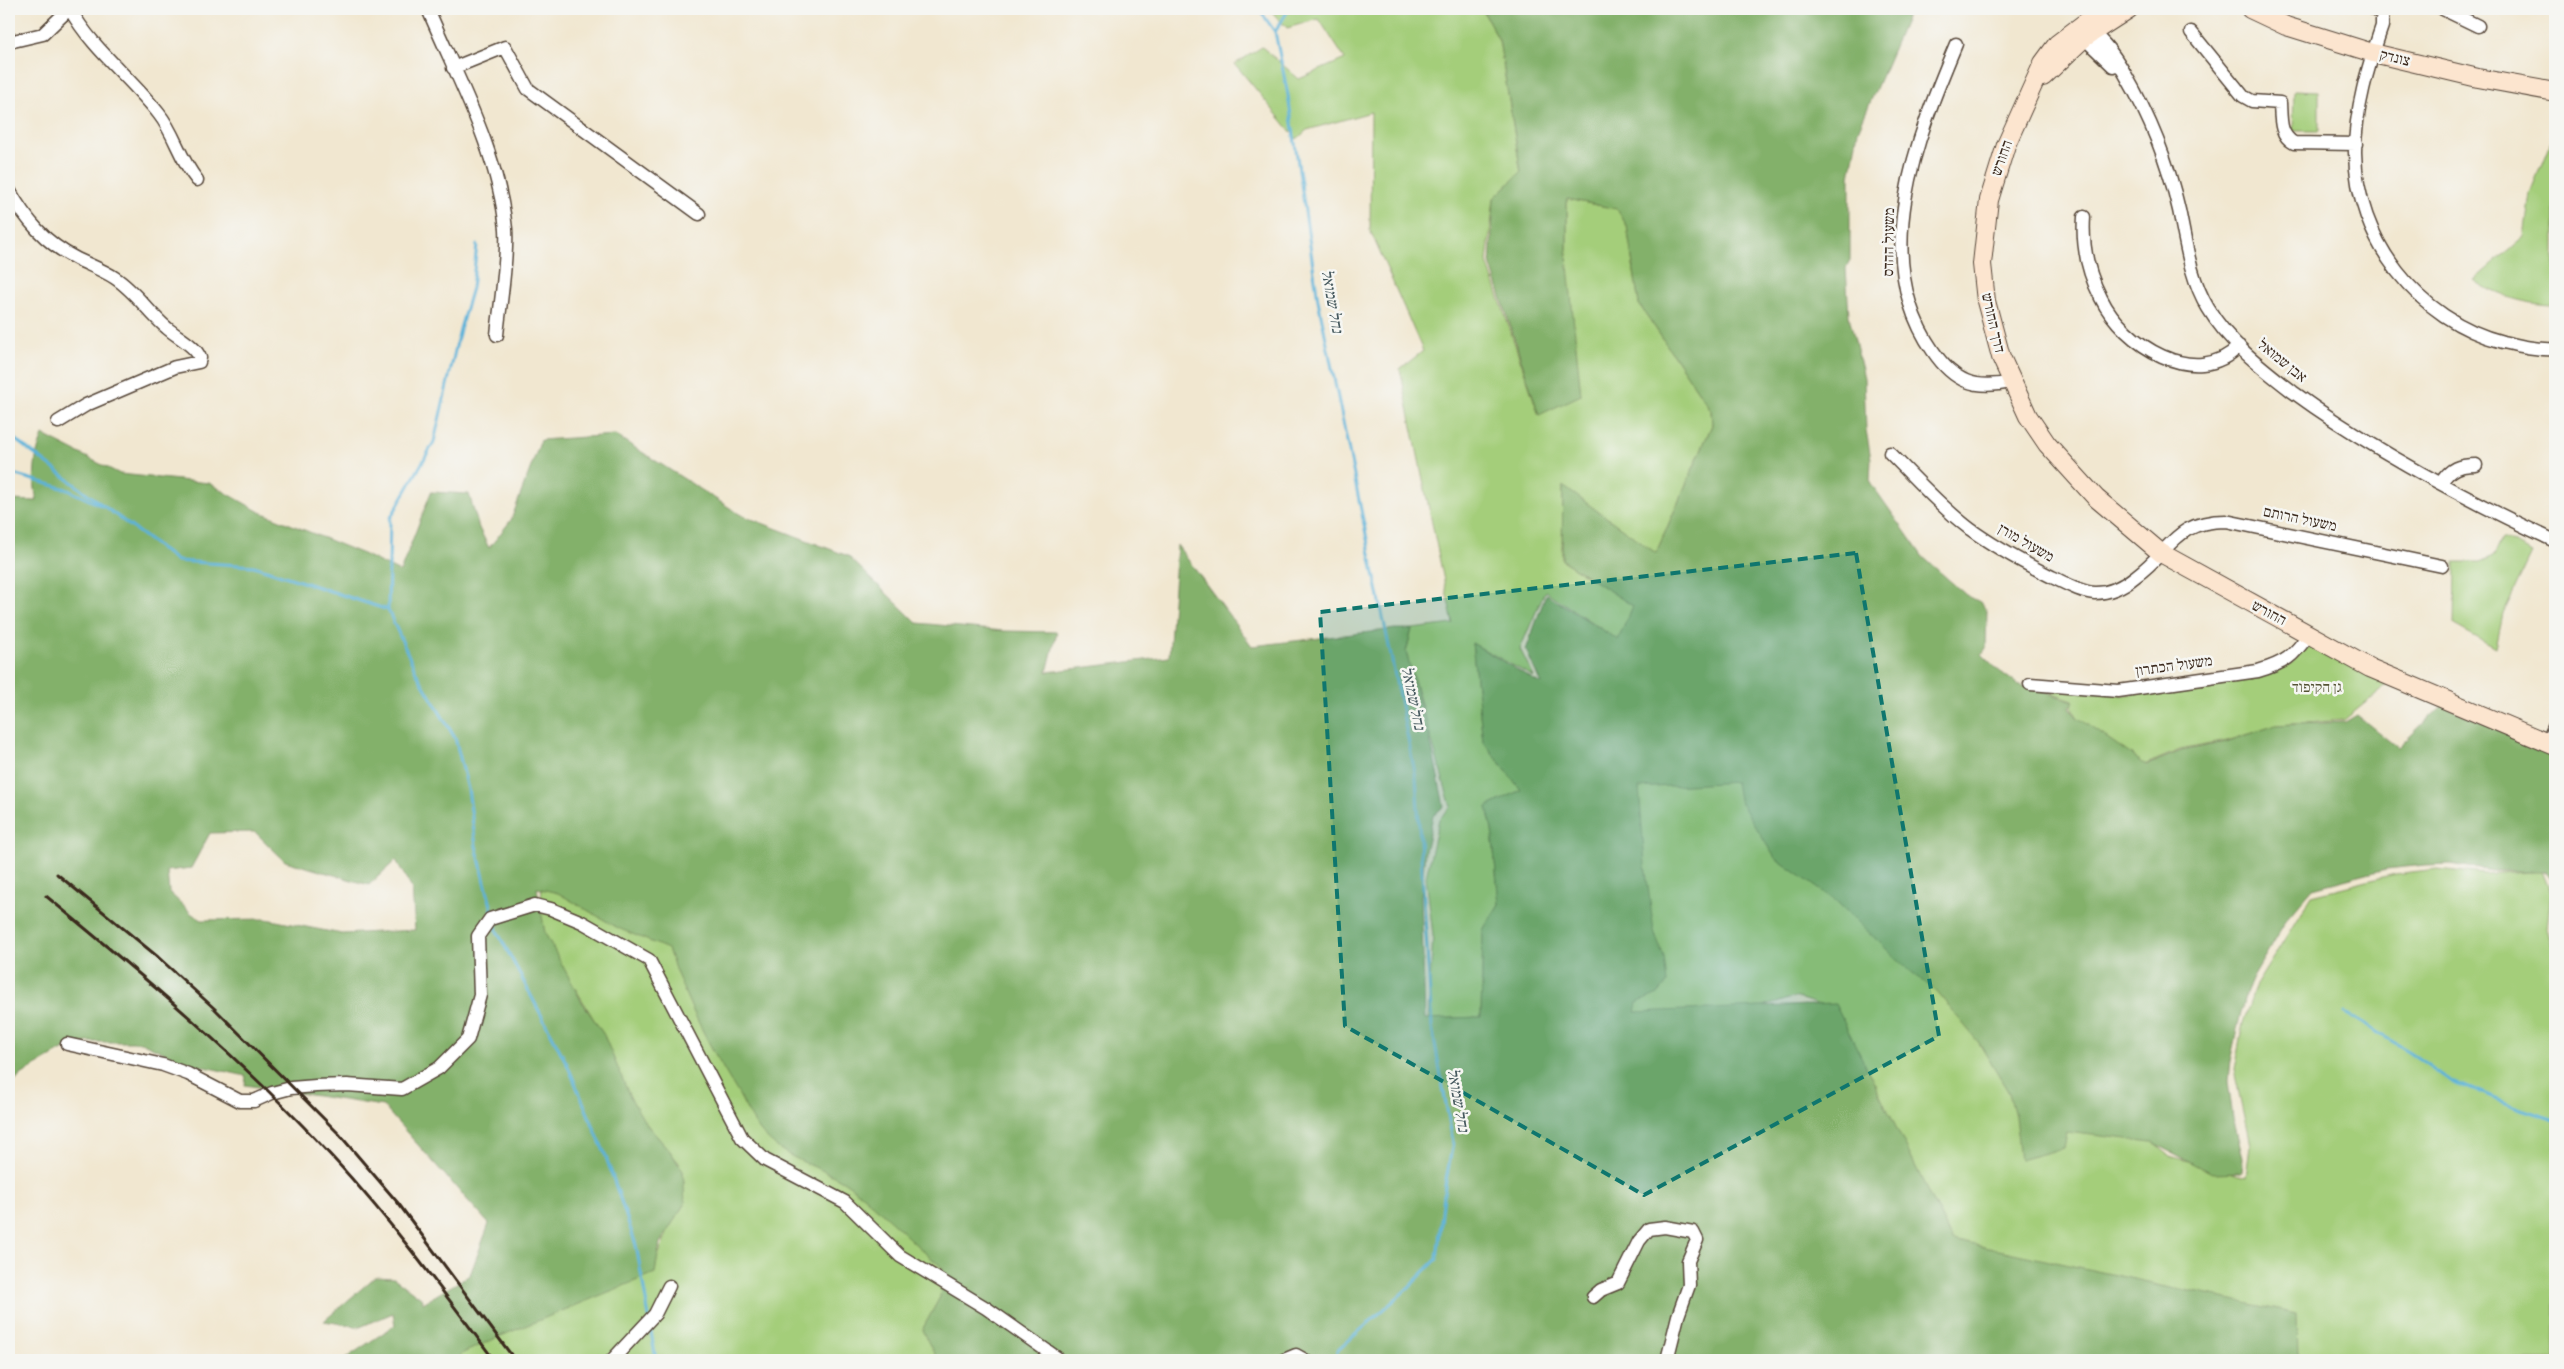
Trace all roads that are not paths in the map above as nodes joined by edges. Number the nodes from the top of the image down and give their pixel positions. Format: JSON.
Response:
{"nodes":[{"id":1,"x":70,"y":9,"type":"edge"},
{"id":2,"x":428,"y":9,"type":"edge"},
{"id":3,"x":2103,"y":9,"type":"edge"},
{"id":4,"x":2129,"y":9,"type":"edge"},
{"id":5,"x":2250,"y":9,"type":"edge"},
{"id":6,"x":2274,"y":9,"type":"edge"},
{"id":7,"x":2374,"y":9,"type":"edge"},
{"id":8,"x":2443,"y":9,"type":"edge"},
{"id":9,"x":2478,"y":26,"type":"dead end"},
{"id":10,"x":2085,"y":32,"type":"junction"},
{"id":11,"x":2191,"y":32,"type":"dead end"},
{"id":12,"x":2313,"y":33,"type":"junction"},
{"id":13,"x":9,"y":42,"type":"edge"},
{"id":14,"x":1956,"y":44,"type":"dead end"},
{"id":15,"x":2373,"y":53,"type":"junction"},
{"id":16,"x":453,"y":68,"type":"junction"},
{"id":17,"x":2478,"y":78,"type":"junction"},
{"id":18,"x":2555,"y":92,"type":"edge"},
{"id":19,"x":2555,"y":104,"type":"edge"},
{"id":20,"x":2356,"y":144,"type":"junction"},
{"id":21,"x":197,"y":180,"type":"dead end"},
{"id":22,"x":9,"y":190,"type":"edge"},
{"id":23,"x":699,"y":214,"type":"dead end"},
{"id":24,"x":2084,"y":216,"type":"dead end"},
{"id":25,"x":1985,"y":225,"type":"joint"},
{"id":26,"x":497,"y":335,"type":"dead end"},
{"id":27,"x":2239,"y":346,"type":"junction"},
{"id":28,"x":2555,"y":349,"type":"edge"},
{"id":29,"x":2011,"y":382,"type":"junction"},
{"id":30,"x":2028,"y":416,"type":"joint"},
{"id":31,"x":58,"y":422,"type":"dead end"},
{"id":32,"x":1890,"y":453,"type":"dead end"},
{"id":33,"x":2476,"y":465,"type":"dead end"},
{"id":34,"x":2441,"y":483,"type":"junction"},
{"id":35,"x":2555,"y":541,"type":"edge"},
{"id":36,"x":2161,"y":552,"type":"junction"},
{"id":37,"x":2442,"y":566,"type":"dead end"},
{"id":38,"x":2310,"y":634,"type":"junction"},
{"id":39,"x":2030,"y":684,"type":"dead end"},
{"id":40,"x":2555,"y":725,"type":"edge"},
{"id":41,"x":2551,"y":744,"type":"edge"},
{"id":42,"x":67,"y":1044,"type":"dead end"},
{"id":43,"x":669,"y":1286,"type":"dead end"},
{"id":44,"x":1593,"y":1297,"type":"dead end"},
{"id":45,"x":612,"y":1360,"type":"edge"},
{"id":46,"x":1060,"y":1360,"type":"edge"},
{"id":47,"x":1284,"y":1360,"type":"edge"},
{"id":48,"x":1305,"y":1360,"type":"edge"},
{"id":49,"x":1667,"y":1360,"type":"edge"}],
"edges":[{"from":1,"to":13,"type":"street"},
{"from":1,"to":21,"type":"street"},
{"from":2,"to":16,"type":"street"},
{"from":3,"to":10,"type":"street","name":"החורש"},
{"from":4,"to":10,"type":"street","name":"החורש"},
{"from":5,"to":12,"type":"street","name":"צונדק"},
{"from":6,"to":12,"type":"street","name":"צונדק"},
{"from":7,"to":15,"type":"street"},
{"from":8,"to":9,"type":"street"},
{"from":10,"to":25,"type":"street","name":"החורש"},
{"from":10,"to":27,"type":"street","name":"אבן שמואל"},
{"from":11,"to":20,"type":"street"},
{"from":12,"to":15,"type":"street","name":"צונדק"},
{"from":14,"to":29,"type":"street","name":"משעול ההדס"},
{"from":15,"to":17,"type":"street","name":"צונדק"},
{"from":15,"to":20,"type":"street"},
{"from":16,"to":23,"type":"street"},
{"from":16,"to":26,"type":"street"},
{"from":17,"to":18,"type":"street","name":"צונדק"},
{"from":17,"to":19,"type":"street","name":"צונדק"},
{"from":20,"to":28,"type":"street"},
{"from":22,"to":31,"type":"street"},
{"from":24,"to":27,"type":"street"},
{"from":25,"to":29,"type":"street","name":"דרך החורש"},
{"from":27,"to":34,"type":"street","name":"אבן שמואל"},
{"from":29,"to":30,"type":"street","name":"דרך החורש"},
{"from":30,"to":36,"type":"street","name":"החורש"},
{"from":32,"to":36,"type":"street","name":"משעול מורן"},
{"from":33,"to":34,"type":"street"},
{"from":34,"to":35,"type":"street","name":"אבן שמואל"},
{"from":36,"to":37,"type":"street","name":"משעול הרותם"},
{"from":36,"to":38,"type":"street","name":"החורש"},
{"from":38,"to":39,"type":"street","name":"משעול הכתרון"},
{"from":38,"to":41,"type":"street","name":"החורש"},
{"from":40,"to":41,"type":"street"},
{"from":42,"to":46,"type":"street"},
{"from":43,"to":45,"type":"street"},
{"from":44,"to":49,"type":"street"},
{"from":47,"to":48,"type":"street"}]}
